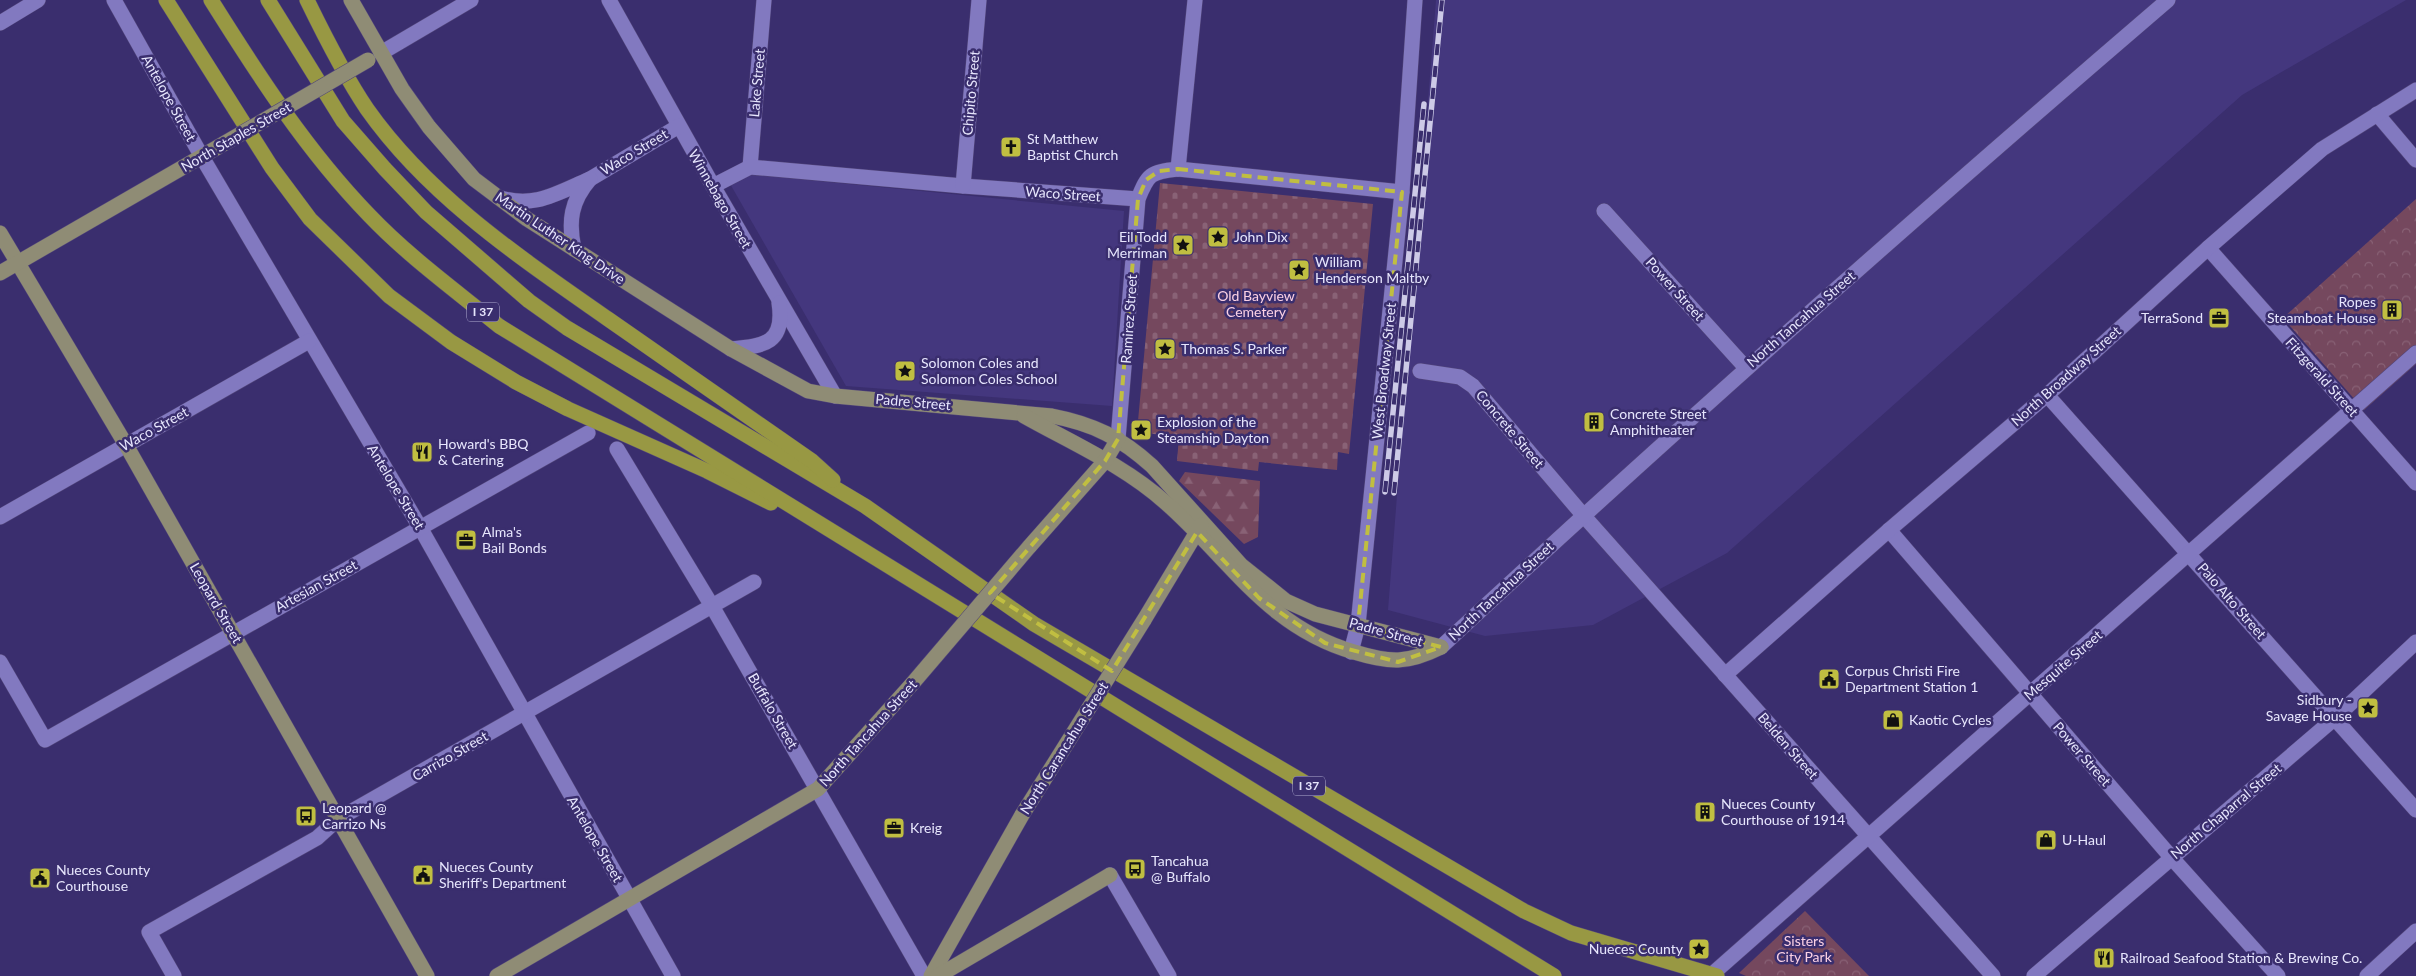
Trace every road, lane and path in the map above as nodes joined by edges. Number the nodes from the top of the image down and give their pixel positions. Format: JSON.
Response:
{"nodes":[{"id":1,"x":38,"y":0,"type":"edge"},
{"id":2,"x":114,"y":0,"type":"edge"},
{"id":3,"x":166,"y":0,"type":"edge"},
{"id":4,"x":211,"y":0,"type":"edge"},
{"id":5,"x":268,"y":0,"type":"edge"},
{"id":6,"x":305,"y":0,"type":"edge"},
{"id":7,"x":351,"y":0,"type":"edge"},
{"id":8,"x":471,"y":0,"type":"edge"},
{"id":9,"x":609,"y":0,"type":"edge"},
{"id":10,"x":764,"y":0,"type":"edge"},
{"id":11,"x":979,"y":0,"type":"edge"},
{"id":12,"x":1195,"y":0,"type":"edge"},
{"id":13,"x":1415,"y":0,"type":"edge"},
{"id":14,"x":2168,"y":0,"type":"edge"},
{"id":15,"x":0,"y":23,"type":"edge"},
{"id":16,"x":375,"y":56,"type":"junction"},
{"id":17,"x":2416,"y":90,"type":"edge"},
{"id":18,"x":2378,"y":114,"type":"junction"},
{"id":19,"x":679,"y":126,"type":"junction"},
{"id":20,"x":202,"y":157,"type":"junction"},
{"id":21,"x":2416,"y":160,"type":"edge"},
{"id":22,"x":750,"y":167,"type":"junction"},
{"id":23,"x":1178,"y":169,"type":"junction"},
{"id":24,"x":590,"y":179,"type":"junction"},
{"id":25,"x":713,"y":186,"type":"junction"},
{"id":26,"x":963,"y":186,"type":"junction"},
{"id":27,"x":1402,"y":192,"type":"junction"},
{"id":28,"x":498,"y":197,"type":"junction"},
{"id":29,"x":1138,"y":199,"type":"junction"},
{"id":30,"x":1604,"y":211,"type":"dead end"},
{"id":31,"x":0,"y":233,"type":"edge"},
{"id":32,"x":2208,"y":248,"type":"junction"},
{"id":33,"x":574,"y":249,"type":"junction"},
{"id":34,"x":17,"y":262,"type":"junction"},
{"id":35,"x":0,"y":273,"type":"edge"},
{"id":36,"x":778,"y":299,"type":"junction"},
{"id":37,"x":309,"y":342,"type":"junction"},
{"id":38,"x":731,"y":348,"type":"junction"},
{"id":39,"x":2416,"y":353,"type":"edge"},
{"id":40,"x":1746,"y":368,"type":"junction"},
{"id":41,"x":1420,"y":371,"type":"dead end"},
{"id":42,"x":808,"y":391,"type":"joint"},
{"id":43,"x":2047,"y":395,"type":"junction"},
{"id":44,"x":835,"y":396,"type":"junction"},
{"id":45,"x":2351,"y":410,"type":"junction"},
{"id":46,"x":1018,"y":413,"type":"junction"},
{"id":47,"x":588,"y":433,"type":"dead end"},
{"id":48,"x":1118,"y":440,"type":"junction"},
{"id":49,"x":126,"y":445,"type":"junction"},
{"id":50,"x":617,"y":449,"type":"dead end"},
{"id":51,"x":1105,"y":461,"type":"junction"},
{"id":52,"x":2416,"y":483,"type":"edge"},
{"id":53,"x":865,"y":506,"type":"junction"},
{"id":54,"x":1583,"y":515,"type":"junction"},
{"id":55,"x":0,"y":517,"type":"edge"},
{"id":56,"x":1200,"y":527,"type":"junction"},
{"id":57,"x":421,"y":529,"type":"junction"},
{"id":58,"x":1889,"y":530,"type":"junction"},
{"id":59,"x":861,"y":549,"type":"junction"},
{"id":60,"x":2191,"y":554,"type":"junction"},
{"id":61,"x":754,"y":582,"type":"dead end"},
{"id":62,"x":712,"y":606,"type":"junction"},
{"id":63,"x":1358,"y":625,"type":"junction"},
{"id":64,"x":232,"y":632,"type":"junction"},
{"id":65,"x":2416,"y":642,"type":"edge"},
{"id":66,"x":1441,"y":647,"type":"junction"},
{"id":67,"x":1351,"y":652,"type":"junction"},
{"id":68,"x":0,"y":662,"type":"edge"},
{"id":69,"x":1725,"y":675,"type":"junction"},
{"id":70,"x":2030,"y":693,"type":"junction"},
{"id":71,"x":524,"y":714,"type":"junction"},
{"id":72,"x":2335,"y":718,"type":"junction"},
{"id":73,"x":818,"y":789,"type":"junction"},
{"id":74,"x":2416,"y":810,"type":"edge"},
{"id":75,"x":338,"y":820,"type":"junction"},
{"id":76,"x":1868,"y":837,"type":"junction"},
{"id":77,"x":2171,"y":857,"type":"junction"},
{"id":78,"x":1110,"y":875,"type":"joint"},
{"id":79,"x":629,"y":900,"type":"junction"},
{"id":80,"x":2416,"y":931,"type":"edge"},
{"id":81,"x":1713,"y":975,"type":"edge"},
{"id":82,"x":174,"y":976,"type":"edge"},
{"id":83,"x":427,"y":976,"type":"edge"},
{"id":84,"x":497,"y":976,"type":"edge"},
{"id":85,"x":673,"y":976,"type":"edge"},
{"id":86,"x":924,"y":976,"type":"edge"},
{"id":87,"x":931,"y":976,"type":"edge"},
{"id":88,"x":938,"y":976,"type":"edge"},
{"id":89,"x":1169,"y":976,"type":"edge"},
{"id":90,"x":1554,"y":976,"type":"edge"},
{"id":91,"x":1993,"y":976,"type":"edge"},
{"id":92,"x":2034,"y":976,"type":"edge"},
{"id":93,"x":2278,"y":976,"type":"edge"},
{"id":94,"x":2366,"y":976,"type":"edge"}],
"edges":[{"from":1,"to":15,"type":"street"},
{"from":2,"to":20,"type":"street","name":"Antelope Street"},
{"from":3,"to":59,"type":"highway"},
{"from":4,"to":59,"type":"highway","number":"I 37"},
{"from":5,"to":53,"type":"highway","number":"I 37"},
{"from":6,"to":53,"type":"highway"},
{"from":7,"to":16,"type":"main road","name":"Martin Luther King Drive"},
{"from":8,"to":16,"type":"street","name":"North Staples Street"},
{"from":9,"to":19,"type":"street","name":"Winnebago Street"},
{"from":10,"to":22,"type":"street","name":"Lake Street"},
{"from":11,"to":26,"type":"street","name":"Chipito Street"},
{"from":12,"to":23,"type":"street"},
{"from":13,"to":27,"type":"street","name":"West Broadway Street"},
{"from":14,"to":40,"type":"street","name":"North Tancahua Street"},
{"from":16,"to":20,"type":"main road","name":"North Staples Street","bridge":true},
{"from":16,"to":28,"type":"main road","name":"Martin Luther King Drive"},
{"from":17,"to":18,"type":"street","name":"North Broadway Street"},
{"from":18,"to":21,"type":"street"},
{"from":18,"to":32,"type":"street","name":"North Broadway Street"},
{"from":19,"to":24,"type":"street","name":"Waco Street"},
{"from":19,"to":25,"type":"street","name":"Winnebago Street"},
{"from":20,"to":34,"type":"main road","name":"North Staples Street"},
{"from":20,"to":37,"type":"street","name":"Antelope Street"},
{"from":22,"to":25,"type":"street"},
{"from":22,"to":26,"type":"street","name":"Waco Street"},
{"from":23,"to":27,"type":"street"},
{"from":23,"to":29,"type":"street"},
{"from":24,"to":28,"type":"street","name":"Waco Street"},
{"from":24,"to":33,"type":"street","name":"Waco Street"},
{"from":25,"to":36,"type":"street","name":"Winnebago Street"},
{"from":26,"to":29,"type":"street","name":"Waco Street"},
{"from":27,"to":63,"type":"street","name":"West Broadway Street"},
{"from":28,"to":33,"type":"main road","name":"Martin Luther King Drive"},
{"from":29,"to":48,"type":"street","name":"Ramirez Street"},
{"from":30,"to":40,"type":"street","name":"Power Street"},
{"from":31,"to":34,"type":"main road","name":"Leopard Street"},
{"from":32,"to":43,"type":"street","name":"North Broadway Street"},
{"from":32,"to":45,"type":"street","name":"Fitzgerald Street"},
{"from":33,"to":38,"type":"main road","name":"Martin Luther King Drive"},
{"from":34,"to":35,"type":"main road","name":"North Staples Street"},
{"from":34,"to":49,"type":"main road","name":"Leopard Street"},
{"from":36,"to":38,"type":"street"},
{"from":36,"to":44,"type":"street","name":"Winnebago Street"},
{"from":37,"to":49,"type":"street","name":"Waco Street"},
{"from":37,"to":57,"type":"street","name":"Antelope Street"},
{"from":38,"to":42,"type":"main road","name":"Martin Luther King Drive"},
{"from":39,"to":45,"type":"street","name":"Mesquite Street"},
{"from":40,"to":54,"type":"street","name":"North Tancahua Street"},
{"from":41,"to":54,"type":"street","name":"Concrete Street"},
{"from":42,"to":44,"type":"main road","name":"Padre Street"},
{"from":43,"to":58,"type":"street","name":"North Broadway Street"},
{"from":43,"to":60,"type":"street","name":"Palo Alto Street"},
{"from":44,"to":46,"type":"main road","name":"Padre Street"},
{"from":45,"to":52,"type":"street","name":"Fitzgerald Street"},
{"from":45,"to":60,"type":"street","name":"Mesquite Street"},
{"from":46,"to":48,"type":"main road","name":"Padre Street"},
{"from":46,"to":51,"type":"main road","name":"Padre Street"},
{"from":47,"to":57,"type":"street","name":"Artesian Street"},
{"from":48,"to":51,"type":"main road","name":"North Tancahua Street"},
{"from":48,"to":56,"type":"main road","name":"Padre Street"},
{"from":49,"to":55,"type":"street","name":"Waco Street"},
{"from":49,"to":64,"type":"main road","name":"Leopard Street"},
{"from":50,"to":62,"type":"street","name":"Buffalo Street"},
{"from":51,"to":56,"type":"main road","name":"Padre Street"},
{"from":51,"to":73,"type":"main road","name":"North Tancahua Street","bridge":true},
{"from":53,"to":81,"type":"highway","number":"I 37"},
{"from":54,"to":66,"type":"street","name":"North Tancahua Street"},
{"from":54,"to":69,"type":"street","name":"Belden Street"},
{"from":56,"to":63,"type":"main road","name":"Padre Street"},
{"from":56,"to":67,"type":"main road","name":"Padre Street"},
{"from":56,"to":87,"type":"main road","name":"North Carancahua Street","bridge":true},
{"from":57,"to":64,"type":"street","name":"Artesian Street"},
{"from":57,"to":71,"type":"street","name":"Antelope Street"},
{"from":58,"to":69,"type":"street","name":"North Broadway Street"},
{"from":58,"to":70,"type":"street","name":"Power Street"},
{"from":59,"to":90,"type":"highway","number":"I 37"},
{"from":60,"to":70,"type":"street","name":"Mesquite Street"},
{"from":60,"to":72,"type":"street","name":"Palo Alto Street"},
{"from":61,"to":62,"type":"street","name":"Carrizo Street"},
{"from":62,"to":71,"type":"street","name":"Carrizo Street"},
{"from":62,"to":73,"type":"street","name":"Buffalo Street"},
{"from":63,"to":66,"type":"main road","name":"Padre Street"},
{"from":63,"to":67,"type":"street","name":"West Broadway Street"},
{"from":64,"to":68,"type":"street","name":"Artesian Street"},
{"from":64,"to":75,"type":"main road","name":"Leopard Street"},
{"from":65,"to":72,"type":"street","name":"North Chaparral Street"},
{"from":66,"to":67,"type":"main road","name":"Padre Street"},
{"from":69,"to":76,"type":"street","name":"Belden Street"},
{"from":70,"to":76,"type":"street","name":"Mesquite Street"},
{"from":70,"to":77,"type":"street","name":"Power Street"},
{"from":71,"to":75,"type":"street","name":"Carrizo Street"},
{"from":71,"to":79,"type":"street","name":"Antelope Street"},
{"from":72,"to":74,"type":"street","name":"Palo Alto Street"},
{"from":72,"to":77,"type":"street","name":"North Chaparral Street"},
{"from":73,"to":79,"type":"main road","name":"North Tancahua Street"},
{"from":73,"to":86,"type":"street","name":"Buffalo Street"},
{"from":75,"to":82,"type":"street","name":"Carrizo Street"},
{"from":75,"to":83,"type":"main road","name":"Leopard Street"},
{"from":76,"to":81,"type":"street","name":"Mesquite Street"},
{"from":76,"to":91,"type":"street","name":"Belden Street"},
{"from":77,"to":92,"type":"street","name":"North Chaparral Street"},
{"from":77,"to":93,"type":"street","name":"Power Street"},
{"from":78,"to":88,"type":"main road"},
{"from":78,"to":89,"type":"street"},
{"from":79,"to":84,"type":"main road","name":"North Tancahua Street"},
{"from":79,"to":85,"type":"street","name":"Antelope Street"},
{"from":80,"to":94,"type":"street"}]}
